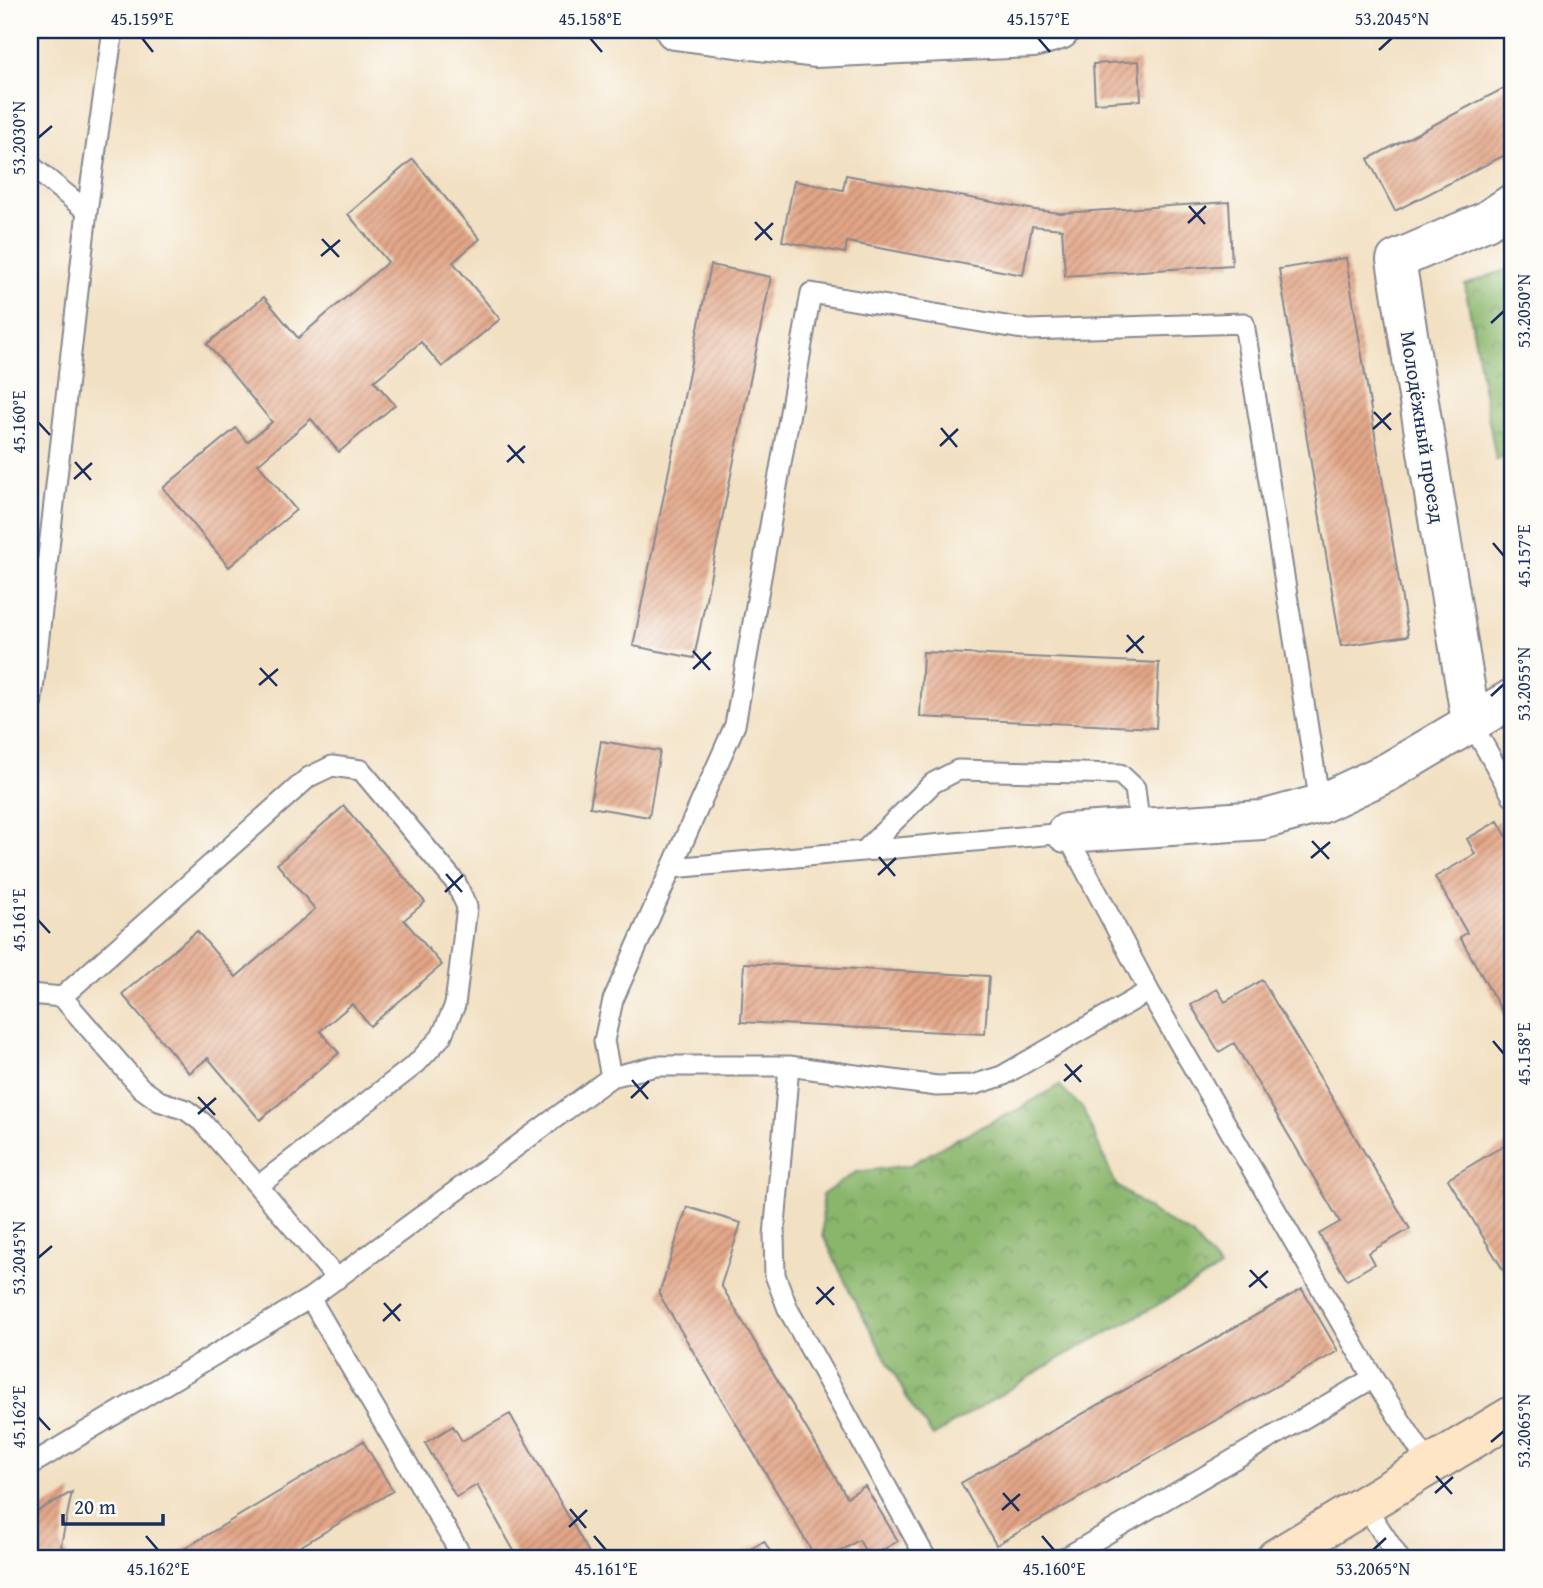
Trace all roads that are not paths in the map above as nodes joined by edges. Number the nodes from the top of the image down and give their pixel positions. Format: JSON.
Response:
{"nodes":[{"id":1,"x":113,"y":30,"type":"edge"},
{"id":2,"x":675,"y":30,"type":"edge"},
{"id":3,"x":1060,"y":30,"type":"edge"},
{"id":4,"x":967,"y":35,"type":"edge"},
{"id":5,"x":807,"y":39,"type":"edge"},
{"id":6,"x":30,"y":165,"type":"edge"},
{"id":7,"x":1513,"y":203,"type":"edge"},
{"id":8,"x":87,"y":212,"type":"junction"},
{"id":9,"x":35,"y":615,"type":"edge"},
{"id":10,"x":1513,"y":698,"type":"edge"},
{"id":11,"x":30,"y":716,"type":"edge"},
{"id":12,"x":1471,"y":722,"type":"junction"},
{"id":13,"x":1513,"y":797,"type":"edge"},
{"id":14,"x":1320,"y":804,"type":"junction"},
{"id":15,"x":1140,"y":830,"type":"junction"},
{"id":16,"x":1066,"y":834,"type":"junction"},
{"id":17,"x":864,"y":850,"type":"junction"},
{"id":18,"x":672,"y":869,"type":"junction"},
{"id":19,"x":1149,"y":992,"type":"junction"},
{"id":20,"x":30,"y":994,"type":"edge"},
{"id":21,"x":62,"y":997,"type":"junction"},
{"id":22,"x":789,"y":1066,"type":"junction"},
{"id":23,"x":611,"y":1077,"type":"junction"},
{"id":24,"x":258,"y":1186,"type":"junction"},
{"id":25,"x":337,"y":1279,"type":"junction"},
{"id":26,"x":310,"y":1298,"type":"junction"},
{"id":27,"x":1373,"y":1378,"type":"junction"},
{"id":28,"x":1513,"y":1415,"type":"edge"},
{"id":29,"x":1429,"y":1464,"type":"junction"},
{"id":30,"x":30,"y":1465,"type":"edge"},
{"id":31,"x":1365,"y":1506,"type":"junction"},
{"id":32,"x":463,"y":1558,"type":"edge"},
{"id":33,"x":926,"y":1558,"type":"edge"},
{"id":34,"x":1065,"y":1558,"type":"edge"},
{"id":35,"x":1276,"y":1558,"type":"edge"},
{"id":36,"x":1399,"y":1558,"type":"edge"}],
"edges":[{"from":1,"to":8,"type":"lane"},
{"from":2,"to":5,"type":"street"},
{"from":3,"to":4,"type":"street"},
{"from":4,"to":5,"type":"street"},
{"from":6,"to":8,"type":"lane"},
{"from":7,"to":12,"type":"street","name":"Молодёжный проезд"},
{"from":8,"to":9,"type":"lane"},
{"from":9,"to":11,"type":"lane"},
{"from":10,"to":12,"type":"street"},
{"from":12,"to":13,"type":"lane"},
{"from":12,"to":14,"type":"street"},
{"from":14,"to":15,"type":"street"},
{"from":14,"to":18,"type":"lane"},
{"from":15,"to":16,"type":"street"},
{"from":15,"to":17,"type":"lane"},
{"from":16,"to":17,"type":"lane"},
{"from":16,"to":19,"type":"lane"},
{"from":17,"to":18,"type":"lane"},
{"from":18,"to":23,"type":"lane"},
{"from":19,"to":22,"type":"lane"},
{"from":19,"to":27,"type":"lane"},
{"from":20,"to":21,"type":"lane"},
{"from":21,"to":24,"type":"lane"},
{"from":21,"to":24,"type":"lane"},
{"from":22,"to":23,"type":"lane"},
{"from":22,"to":33,"type":"lane"},
{"from":23,"to":25,"type":"lane"},
{"from":24,"to":25,"type":"lane"},
{"from":25,"to":26,"type":"lane"},
{"from":26,"to":30,"type":"lane"},
{"from":26,"to":32,"type":"lane"},
{"from":27,"to":29,"type":"lane"},
{"from":27,"to":34,"type":"lane"},
{"from":28,"to":29,"type":"main road"},
{"from":29,"to":31,"type":"main road"},
{"from":31,"to":35,"type":"main road"},
{"from":31,"to":36,"type":"lane"}]}
